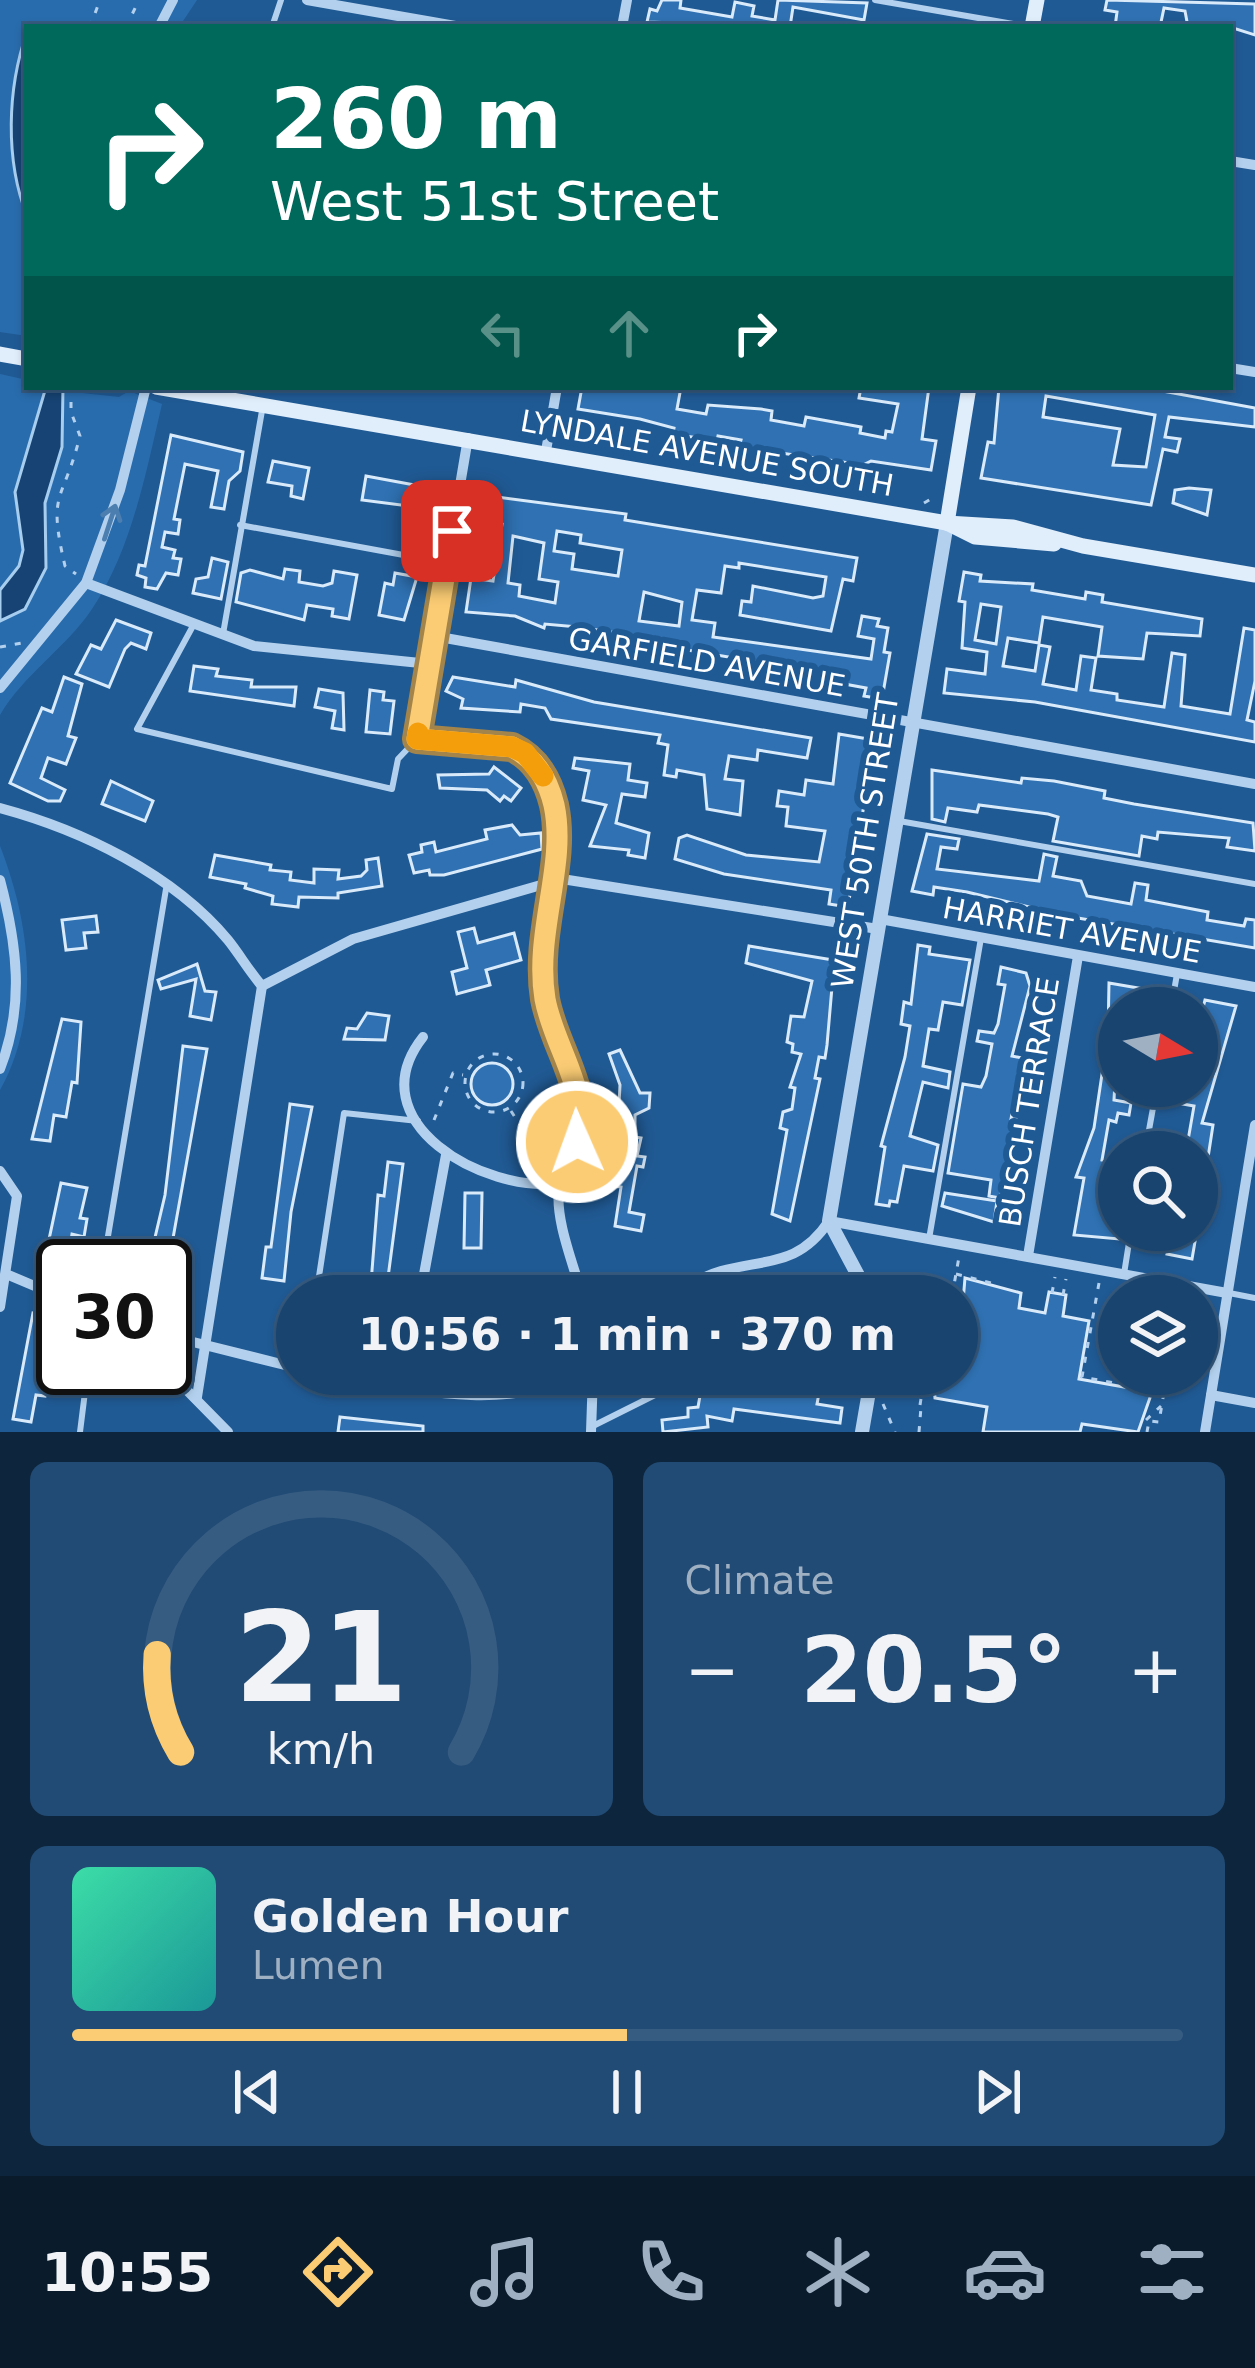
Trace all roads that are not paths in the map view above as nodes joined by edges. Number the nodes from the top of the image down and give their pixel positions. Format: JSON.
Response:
{"nodes":[{"id":1,"x":310,"y":0,"type":"edge"},
{"id":2,"x":875,"y":0,"type":"edge"},
{"id":3,"x":443,"y":24,"type":"edge"},
{"id":4,"x":1014,"y":24,"type":"edge"},
{"id":5,"x":145,"y":390,"type":"edge"},
{"id":6,"x":167,"y":390,"type":"edge"},
{"id":7,"x":556,"y":390,"type":"edge"},
{"id":8,"x":969,"y":390,"type":"edge"},
{"id":9,"x":237,"y":392,"type":"edge"},
{"id":10,"x":264,"y":401,"type":"junction"},
{"id":11,"x":468,"y":439,"type":"junction"},
{"id":12,"x":545,"y":452,"type":"junction"},
{"id":13,"x":947,"y":523,"type":"junction"},
{"id":14,"x":239,"y":525,"type":"junction"},
{"id":15,"x":447,"y":563,"type":"junction"},
{"id":16,"x":1255,"y":575,"type":"edge"},
{"id":17,"x":83,"y":580,"type":"junction"},
{"id":18,"x":194,"y":624,"type":"junction"},
{"id":19,"x":223,"y":635,"type":"junction"},
{"id":20,"x":434,"y":636,"type":"junction"},
{"id":21,"x":430,"y":664,"type":"junction"},
{"id":22,"x":0,"y":688,"type":"edge"},
{"id":23,"x":912,"y":723,"type":"junction"},
{"id":24,"x":417,"y":739,"type":"junction"},
{"id":25,"x":1255,"y":784,"type":"edge"},
{"id":26,"x":0,"y":808,"type":"edge"},
{"id":27,"x":896,"y":820,"type":"junction"},
{"id":28,"x":0,"y":880,"type":"edge"},
{"id":29,"x":549,"y":881,"type":"junction"},
{"id":30,"x":1255,"y":884,"type":"edge"},
{"id":31,"x":166,"y":889,"type":"junction"},
{"id":32,"x":879,"y":924,"type":"junction"},
{"id":33,"x":981,"y":938,"type":"junction"},
{"id":34,"x":1078,"y":956,"type":"junction"},
{"id":35,"x":1177,"y":974,"type":"junction"},
{"id":36,"x":262,"y":986,"type":"junction"},
{"id":37,"x":1175,"y":987,"type":"edge"},
{"id":38,"x":1255,"y":987,"type":"edge"},
{"id":39,"x":422,"y":1037,"type":"dead end"},
{"id":40,"x":0,"y":1069,"type":"edge"},
{"id":41,"x":418,"y":1120,"type":"junction"},
{"id":42,"x":1255,"y":1125,"type":"edge"},
{"id":43,"x":446,"y":1155,"type":"junction"},
{"id":44,"x":0,"y":1171,"type":"edge"},
{"id":45,"x":560,"y":1183,"type":"junction"},
{"id":46,"x":1250,"y":1194,"type":"edge"},
{"id":47,"x":829,"y":1221,"type":"junction"},
{"id":48,"x":108,"y":1239,"type":"edge"},
{"id":49,"x":929,"y":1239,"type":"junction"},
{"id":50,"x":1128,"y":1251,"type":"edge"},
{"id":51,"x":1028,"y":1256,"type":"junction"},
{"id":52,"x":1124,"y":1274,"type":"junction"},
{"id":53,"x":319,"y":1275,"type":"edge"},
{"id":54,"x":424,"y":1275,"type":"edge"},
{"id":55,"x":577,"y":1275,"type":"edge"},
{"id":56,"x":711,"y":1275,"type":"edge"},
{"id":57,"x":858,"y":1275,"type":"edge"},
{"id":58,"x":3,"y":1279,"type":"edge"},
{"id":59,"x":36,"y":1289,"type":"edge"},
{"id":60,"x":1227,"y":1293,"type":"junction"},
{"id":61,"x":1255,"y":1298,"type":"edge"},
{"id":62,"x":0,"y":1307,"type":"edge"},
{"id":63,"x":192,"y":1343,"type":"edge"},
{"id":64,"x":205,"y":1347,"type":"junction"},
{"id":65,"x":1218,"y":1350,"type":"edge"},
{"id":66,"x":276,"y":1363,"type":"edge"},
{"id":67,"x":192,"y":1392,"type":"edge"},
{"id":68,"x":85,"y":1395,"type":"edge"},
{"id":69,"x":592,"y":1395,"type":"edge"},
{"id":70,"x":658,"y":1395,"type":"edge"},
{"id":71,"x":868,"y":1395,"type":"edge"},
{"id":72,"x":1211,"y":1395,"type":"joint"},
{"id":73,"x":197,"y":1397,"type":"junction"},
{"id":74,"x":1255,"y":1403,"type":"edge"},
{"id":75,"x":591,"y":1430,"type":"edge"},
{"id":76,"x":80,"y":1432,"type":"edge"},
{"id":77,"x":228,"y":1432,"type":"edge"},
{"id":78,"x":862,"y":1432,"type":"edge"},
{"id":79,"x":1205,"y":1432,"type":"edge"}],
"edges":[{"from":1,"to":3,"type":"street"},
{"from":2,"to":4,"type":"lane"},
{"from":17,"to":5,"type":"street","one_way":true},
{"from":6,"to":9,"type":"main road","name":"LYNDALE AVENUE SOUTH"},
{"from":7,"to":12,"type":"street"},
{"from":8,"to":13,"type":"main road","name":"WEST 50TH STREET"},
{"from":9,"to":10,"type":"main road","name":"LYNDALE AVENUE SOUTH"},
{"from":10,"to":11,"type":"main road","name":"LYNDALE AVENUE SOUTH"},
{"from":10,"to":14,"type":"lane"},
{"from":11,"to":12,"type":"main road","name":"LYNDALE AVENUE SOUTH"},
{"from":11,"to":15,"type":"street"},
{"from":12,"to":13,"type":"main road","name":"LYNDALE AVENUE SOUTH"},
{"from":13,"to":16,"type":"main road","name":"LYNDALE AVENUE SOUTH"},
{"from":13,"to":23,"type":"street","name":"WEST 50TH STREET"},
{"from":14,"to":15,"type":"lane"},
{"from":14,"to":19,"type":"lane"},
{"from":15,"to":20,"type":"street"},
{"from":17,"to":18,"type":"street"},
{"from":17,"to":22,"type":"street"},
{"from":18,"to":19,"type":"street"},
{"from":18,"to":24,"type":"lane"},
{"from":19,"to":21,"type":"street"},
{"from":20,"to":21,"type":"street"},
{"from":20,"to":23,"type":"street","name":"GARFIELD AVENUE"},
{"from":21,"to":24,"type":"street"},
{"from":23,"to":25,"type":"street","name":"GARFIELD AVENUE"},
{"from":23,"to":27,"type":"street","name":"WEST 50TH STREET"},
{"from":24,"to":29,"type":"street"},
{"from":26,"to":31,"type":"street"},
{"from":27,"to":30,"type":"lane"},
{"from":27,"to":32,"type":"street","name":"WEST 50TH STREET"},
{"from":28,"to":40,"type":"street"},
{"from":29,"to":32,"type":"street","name":"HARRIET AVENUE"},
{"from":29,"to":36,"type":"street","name":"HARRIET AVENUE"},
{"from":29,"to":45,"type":"street"},
{"from":31,"to":36,"type":"street"},
{"from":31,"to":48,"type":"lane"},
{"from":32,"to":33,"type":"street","name":"HARRIET AVENUE"},
{"from":32,"to":47,"type":"street","name":"WEST 50TH STREET"},
{"from":33,"to":34,"type":"street","name":"HARRIET AVENUE"},
{"from":33,"to":49,"type":"lane"},
{"from":34,"to":35,"type":"street","name":"HARRIET AVENUE"},
{"from":34,"to":51,"type":"street","name":"BUSCH TERRACE"},
{"from":35,"to":37,"type":"lane"},
{"from":35,"to":38,"type":"street","name":"HARRIET AVENUE"},
{"from":36,"to":64,"type":"street"},
{"from":39,"to":41,"type":"street"},
{"from":41,"to":43,"type":"street"},
{"from":41,"to":53,"type":"lane"},
{"from":42,"to":46,"type":"street"},
{"from":43,"to":45,"type":"street"},
{"from":43,"to":54,"type":"street"},
{"from":44,"to":58,"type":"street"},
{"from":45,"to":55,"type":"street"},
{"from":46,"to":60,"type":"street"},
{"from":47,"to":49,"type":"street"},
{"from":47,"to":56,"type":"street"},
{"from":47,"to":57,"type":"street"},
{"from":49,"to":51,"type":"street"},
{"from":50,"to":52,"type":"lane"},
{"from":51,"to":52,"type":"street"},
{"from":52,"to":60,"type":"street"},
{"from":58,"to":59,"type":"street"},
{"from":58,"to":62,"type":"street"},
{"from":60,"to":61,"type":"lane"},
{"from":60,"to":65,"type":"street"},
{"from":63,"to":64,"type":"street"},
{"from":64,"to":66,"type":"street"},
{"from":64,"to":73,"type":"street"},
{"from":67,"to":73,"type":"street"},
{"from":68,"to":76,"type":"lane"},
{"from":69,"to":75,"type":"street"},
{"from":70,"to":75,"type":"lane"},
{"from":71,"to":78,"type":"street"},
{"from":72,"to":74,"type":"street"},
{"from":72,"to":79,"type":"street"},
{"from":73,"to":77,"type":"street"}]}
